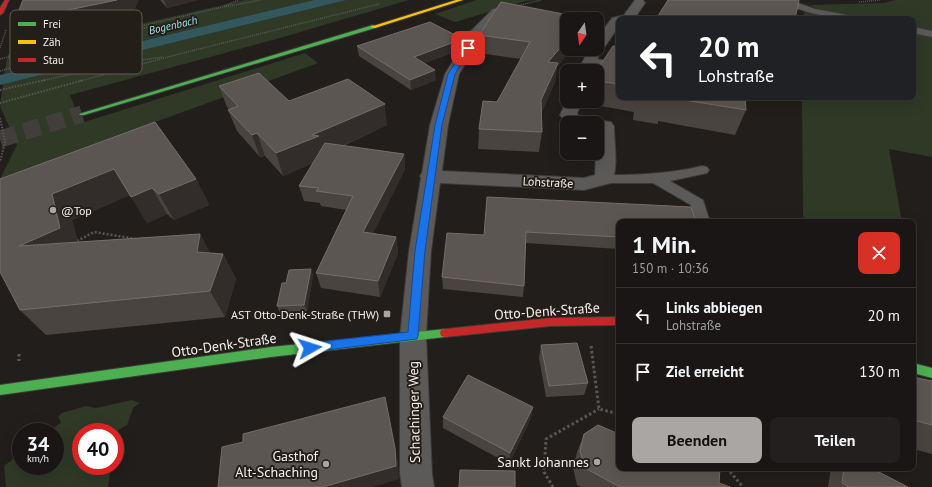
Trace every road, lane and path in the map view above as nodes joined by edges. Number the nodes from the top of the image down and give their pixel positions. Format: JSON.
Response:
{"nodes":[{"id":1,"x":7,"y":0,"type":"edge"},
{"id":2,"x":239,"y":0,"type":"edge"},
{"id":3,"x":261,"y":0,"type":"edge"},
{"id":4,"x":461,"y":0,"type":"edge"},
{"id":5,"x":541,"y":0,"type":"edge"},
{"id":6,"x":385,"y":2,"type":"dead end"},
{"id":7,"x":639,"y":3,"type":"dead end"},
{"id":8,"x":792,"y":4,"type":"edge"},
{"id":9,"x":218,"y":8,"type":"junction"},
{"id":10,"x":497,"y":12,"type":"joint"},
{"id":11,"x":0,"y":13,"type":"edge"},
{"id":12,"x":629,"y":16,"type":"edge"},
{"id":13,"x":839,"y":16,"type":"edge"},
{"id":14,"x":173,"y":20,"type":"junction"},
{"id":15,"x":616,"y":26,"type":"edge"},
{"id":16,"x":142,"y":27,"type":"edge"},
{"id":17,"x":142,"y":29,"type":"edge"},
{"id":18,"x":916,"y":31,"type":"edge"},
{"id":19,"x":932,"y":34,"type":"edge"},
{"id":20,"x":175,"y":55,"type":"junction"},
{"id":21,"x":10,"y":57,"type":"edge"},
{"id":22,"x":592,"y":57,"type":"edge"},
{"id":23,"x":0,"y":59,"type":"edge"},
{"id":24,"x":142,"y":60,"type":"edge"},
{"id":25,"x":142,"y":64,"type":"edge"},
{"id":26,"x":616,"y":66,"type":"edge"},
{"id":27,"x":10,"y":68,"type":"edge"},
{"id":28,"x":0,"y":71,"type":"edge"},
{"id":29,"x":72,"y":74,"type":"edge"},
{"id":30,"x":104,"y":74,"type":"edge"},
{"id":31,"x":0,"y":90,"type":"edge"},
{"id":32,"x":0,"y":102,"type":"edge"},
{"id":33,"x":82,"y":114,"type":"tunnel mouth"},
{"id":34,"x":0,"y":118,"type":"edge"},
{"id":35,"x":604,"y":126,"type":"edge"},
{"id":36,"x":0,"y":162,"type":"edge"},
{"id":37,"x":702,"y":170,"type":"dead end"},
{"id":38,"x":430,"y":176,"type":"junction"},
{"id":39,"x":604,"y":179,"type":"junction"},
{"id":40,"x":656,"y":179,"type":"junction"},
{"id":41,"x":701,"y":219,"type":"edge"},
{"id":42,"x":141,"y":238,"type":"edge"},
{"id":43,"x":77,"y":241,"type":"edge"},
{"id":44,"x":588,"y":319,"type":"junction"},
{"id":45,"x":616,"y":321,"type":"edge"},
{"id":46,"x":413,"y":336,"type":"junction"},
{"id":47,"x":916,"y":369,"type":"edge"},
{"id":48,"x":932,"y":373,"type":"edge"},
{"id":49,"x":0,"y":390,"type":"edge"},
{"id":50,"x":599,"y":409,"type":"junction"},
{"id":51,"x":616,"y":413,"type":"edge"},
{"id":52,"x":730,"y":471,"type":"edge"},
{"id":53,"x":418,"y":487,"type":"edge"},
{"id":54,"x":553,"y":487,"type":"edge"},
{"id":55,"x":743,"y":487,"type":"edge"}],
"edges":[{"from":1,"to":11,"type":"main road"},
{"from":2,"to":9,"type":"path"},
{"from":3,"to":9,"type":"path"},
{"from":4,"to":33,"type":"main road"},
{"from":5,"to":10,"type":"path"},
{"from":6,"to":20,"type":"path"},
{"from":7,"to":12,"type":"street"},
{"from":8,"to":13,"type":"lane"},
{"from":9,"to":14,"type":"path"},
{"from":10,"to":38,"type":"street"},
{"from":14,"to":16,"type":"path"},
{"from":14,"to":17,"type":"path"},
{"from":15,"to":22,"type":"street"},
{"from":18,"to":19,"type":"lane"},
{"from":20,"to":24,"type":"path"},
{"from":20,"to":25,"type":"path"},
{"from":21,"to":23,"type":"path"},
{"from":22,"to":26,"type":"lane"},
{"from":27,"to":28,"type":"path"},
{"from":29,"to":31,"type":"path"},
{"from":30,"to":32,"type":"path"},
{"from":34,"to":36,"type":"path"},
{"from":35,"to":39,"type":"street"},
{"from":37,"to":40,"type":"lane"},
{"from":38,"to":39,"type":"street","name":"Lohstraße"},
{"from":38,"to":46,"type":"street"},
{"from":39,"to":40,"type":"lane"},
{"from":40,"to":41,"type":"lane"},
{"from":42,"to":43,"type":"path"},
{"from":44,"to":45,"type":"main road","name":"Otto-Denk-Straße"},
{"from":44,"to":46,"type":"main road","name":"Otto-Denk-Straße"},
{"from":44,"to":50,"type":"path"},
{"from":46,"to":49,"type":"main road","name":"Otto-Denk-Straße"},
{"from":46,"to":53,"type":"street","name":"Schachinger Weg"},
{"from":47,"to":48,"type":"main road"},
{"from":50,"to":51,"type":"path"},
{"from":50,"to":54,"type":"path"},
{"from":52,"to":55,"type":"path"}]}
